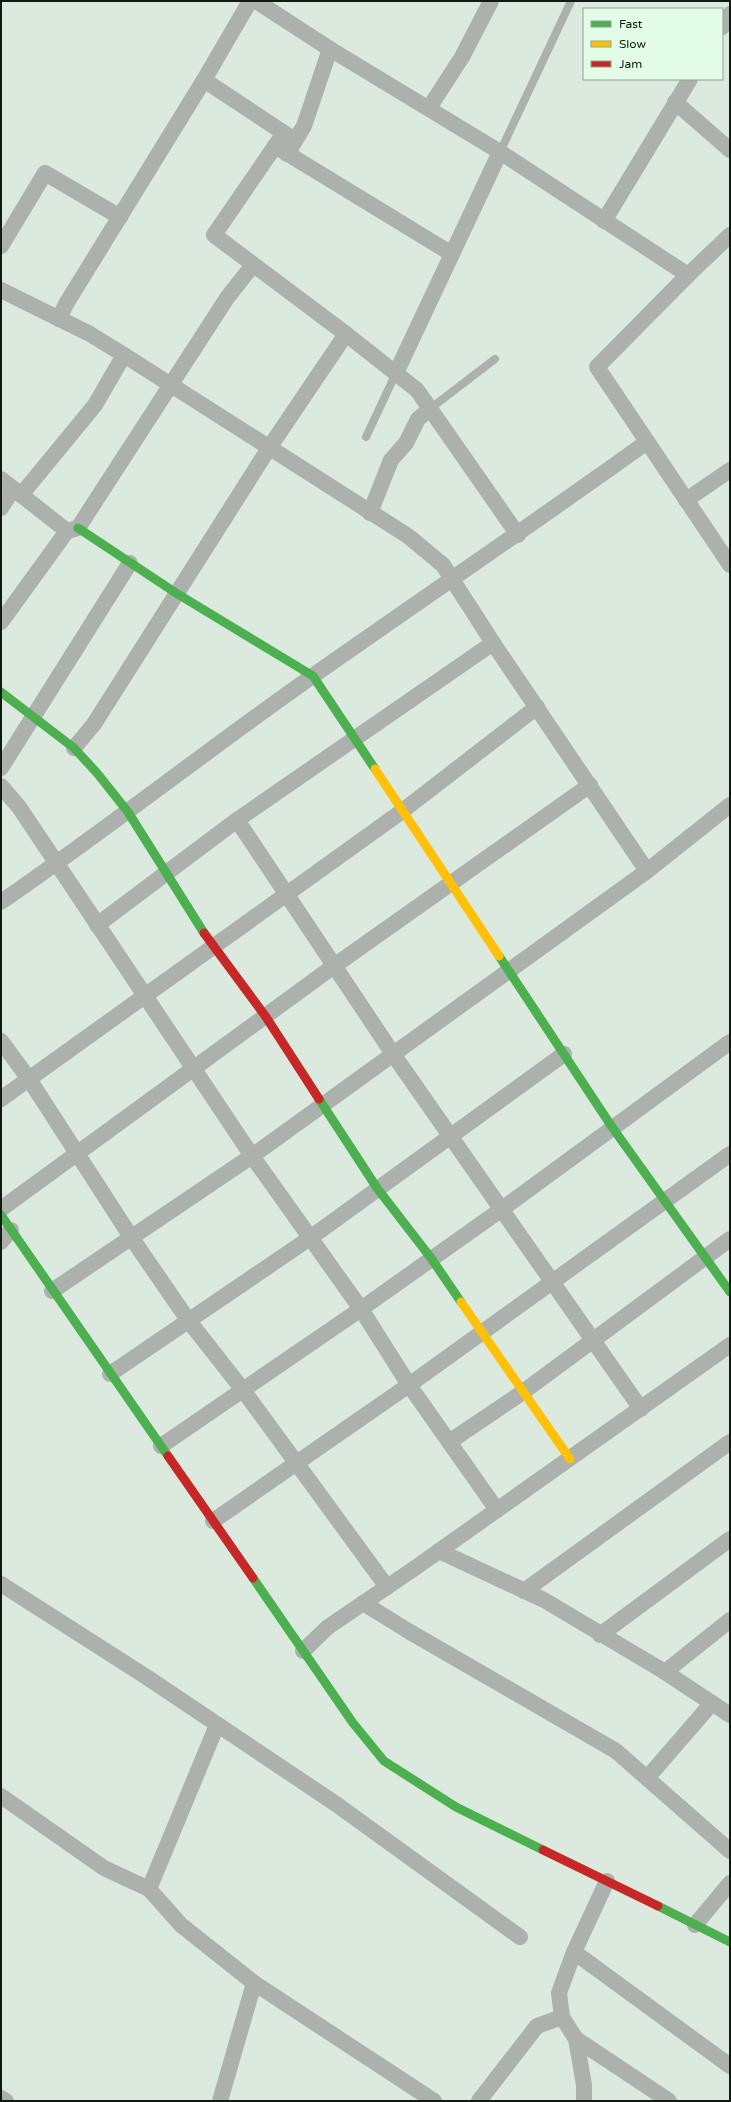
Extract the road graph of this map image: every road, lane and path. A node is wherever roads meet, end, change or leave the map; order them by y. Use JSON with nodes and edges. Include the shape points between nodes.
{"nodes":[{"id":1,"x":250,"y":1,"type":"edge"},
{"id":2,"x":256,"y":1,"type":"edge"},
{"id":3,"x":491,"y":1,"type":"edge"},
{"id":4,"x":571,"y":1,"type":"edge"},
{"id":5,"x":730,"y":14,"type":"edge"},
{"id":6,"x":723,"y":25,"type":"edge"},
{"id":7,"x":330,"y":49,"type":"junction"},
{"id":8,"x":204,"y":80,"type":"junction"},
{"id":9,"x":689,"y":80,"type":"edge"},
{"id":10,"x":675,"y":102,"type":"junction"},
{"id":11,"x":429,"y":108,"type":"junction"},
{"id":12,"x":285,"y":143,"type":"junction"},
{"id":13,"x":730,"y":150,"type":"edge"},
{"id":14,"x":500,"y":152,"type":"junction"},
{"id":15,"x":120,"y":217,"type":"junction"},
{"id":16,"x":604,"y":221,"type":"junction"},
{"id":17,"x":730,"y":235,"type":"edge"},
{"id":18,"x":1,"y":246,"type":"edge"},
{"id":19,"x":452,"y":254,"type":"junction"},
{"id":20,"x":253,"y":264,"type":"junction"},
{"id":21,"x":688,"y":275,"type":"junction"},
{"id":22,"x":1,"y":290,"type":"edge"},
{"id":23,"x":59,"y":319,"type":"junction"},
{"id":24,"x":346,"y":334,"type":"junction"},
{"id":25,"x":124,"y":355,"type":"junction"},
{"id":26,"x":495,"y":358,"type":"dead end"},
{"id":27,"x":396,"y":373,"type":"junction"},
{"id":28,"x":171,"y":385,"type":"junction"},
{"id":29,"x":431,"y":408,"type":"junction"},
{"id":30,"x":366,"y":437,"type":"dead end"},
{"id":31,"x":647,"y":442,"type":"junction"},
{"id":32,"x":269,"y":448,"type":"junction"},
{"id":33,"x":730,"y":470,"type":"edge"},
{"id":34,"x":12,"y":488,"type":"edge"},
{"id":35,"x":686,"y":500,"type":"junction"},
{"id":36,"x":1,"y":508,"type":"edge"},
{"id":37,"x":370,"y":513,"type":"junction"},
{"id":38,"x":73,"y":530,"type":"junction"},
{"id":39,"x":518,"y":535,"type":"junction"},
{"id":40,"x":130,"y":562,"type":"junction"},
{"id":41,"x":730,"y":565,"type":"edge"},
{"id":42,"x":453,"y":580,"type":"junction"},
{"id":43,"x":176,"y":593,"type":"junction"},
{"id":44,"x":1,"y":622,"type":"edge"},
{"id":45,"x":493,"y":643,"type":"junction"},
{"id":46,"x":313,"y":676,"type":"junction"},
{"id":47,"x":1,"y":692,"type":"edge"},
{"id":48,"x":537,"y":707,"type":"junction"},
{"id":49,"x":33,"y":715,"type":"junction"},
{"id":50,"x":353,"y":738,"type":"junction"},
{"id":51,"x":74,"y":748,"type":"junction"},
{"id":52,"x":1,"y":768,"type":"edge"},
{"id":53,"x":590,"y":785,"type":"junction"},
{"id":54,"x":1,"y":786,"type":"edge"},
{"id":55,"x":730,"y":805,"type":"edge"},
{"id":56,"x":128,"y":812,"type":"junction"},
{"id":57,"x":401,"y":812,"type":"junction"},
{"id":58,"x":236,"y":820,"type":"junction"},
{"id":59,"x":57,"y":863,"type":"junction"},
{"id":60,"x":647,"y":871,"type":"junction"},
{"id":61,"x":167,"y":874,"type":"junction"},
{"id":62,"x":450,"y":883,"type":"junction"},
{"id":63,"x":287,"y":894,"type":"junction"},
{"id":64,"x":1,"y":902,"type":"edge"},
{"id":65,"x":97,"y":925,"type":"junction"},
{"id":66,"x":213,"y":947,"type":"junction"},
{"id":67,"x":334,"y":966,"type":"junction"},
{"id":68,"x":509,"y":970,"type":"junction"},
{"id":69,"x":144,"y":996,"type":"junction"},
{"id":70,"x":266,"y":1017,"type":"junction"},
{"id":71,"x":1,"y":1041,"type":"edge"},
{"id":72,"x":730,"y":1042,"type":"edge"},
{"id":73,"x":393,"y":1054,"type":"junction"},
{"id":74,"x":564,"y":1054,"type":"junction"},
{"id":75,"x":194,"y":1070,"type":"junction"},
{"id":76,"x":29,"y":1079,"type":"junction"},
{"id":77,"x":1,"y":1099,"type":"edge"},
{"id":78,"x":322,"y":1105,"type":"junction"},
{"id":79,"x":612,"y":1127,"type":"junction"},
{"id":80,"x":450,"y":1135,"type":"junction"},
{"id":81,"x":730,"y":1154,"type":"edge"},
{"id":82,"x":78,"y":1155,"type":"junction"},
{"id":83,"x":252,"y":1156,"type":"junction"},
{"id":84,"x":377,"y":1188,"type":"junction"},
{"id":85,"x":664,"y":1201,"type":"junction"},
{"id":86,"x":1,"y":1209,"type":"edge"},
{"id":87,"x":502,"y":1209,"type":"junction"},
{"id":88,"x":1,"y":1215,"type":"edge"},
{"id":89,"x":6,"y":1236,"type":"edge"},
{"id":90,"x":131,"y":1237,"type":"junction"},
{"id":91,"x":310,"y":1238,"type":"junction"},
{"id":92,"x":730,"y":1240,"type":"edge"},
{"id":93,"x":705,"y":1257,"type":"junction"},
{"id":94,"x":431,"y":1258,"type":"junction"},
{"id":95,"x":551,"y":1282,"type":"junction"},
{"id":96,"x":52,"y":1290,"type":"junction"},
{"id":97,"x":730,"y":1292,"type":"edge"},
{"id":98,"x":361,"y":1309,"type":"junction"},
{"id":99,"x":188,"y":1320,"type":"junction"},
{"id":100,"x":481,"y":1332,"type":"junction"},
{"id":101,"x":593,"y":1341,"type":"junction"},
{"id":102,"x":730,"y":1345,"type":"edge"},
{"id":103,"x":110,"y":1374,"type":"junction"},
{"id":104,"x":409,"y":1385,"type":"junction"},
{"id":105,"x":243,"y":1390,"type":"junction"},
{"id":106,"x":523,"y":1392,"type":"junction"},
{"id":107,"x":641,"y":1409,"type":"junction"},
{"id":108,"x":449,"y":1442,"type":"junction"},
{"id":109,"x":730,"y":1442,"type":"edge"},
{"id":110,"x":161,"y":1446,"type":"junction"},
{"id":111,"x":570,"y":1459,"type":"junction"},
{"id":112,"x":295,"y":1464,"type":"junction"},
{"id":113,"x":497,"y":1510,"type":"junction"},
{"id":114,"x":213,"y":1521,"type":"junction"},
{"id":115,"x":730,"y":1540,"type":"edge"},
{"id":116,"x":439,"y":1551,"type":"junction"},
{"id":117,"x":1,"y":1584,"type":"edge"},
{"id":118,"x":387,"y":1587,"type":"junction"},
{"id":119,"x":524,"y":1591,"type":"junction"},
{"id":120,"x":363,"y":1603,"type":"junction"},
{"id":121,"x":730,"y":1620,"type":"edge"},
{"id":122,"x":600,"y":1635,"type":"junction"},
{"id":123,"x":302,"y":1651,"type":"junction"},
{"id":124,"x":665,"y":1672,"type":"junction"},
{"id":125,"x":712,"y":1703,"type":"junction"},
{"id":126,"x":730,"y":1715,"type":"edge"},
{"id":127,"x":217,"y":1725,"type":"junction"},
{"id":128,"x":648,"y":1777,"type":"junction"},
{"id":129,"x":1,"y":1796,"type":"edge"},
{"id":130,"x":730,"y":1851,"type":"edge"},
{"id":131,"x":606,"y":1881,"type":"junction"},
{"id":132,"x":730,"y":1883,"type":"edge"},
{"id":133,"x":149,"y":1889,"type":"junction"},
{"id":134,"x":696,"y":1925,"type":"junction"},
{"id":135,"x":520,"y":1937,"type":"dead end"},
{"id":136,"x":730,"y":1942,"type":"edge"},
{"id":137,"x":574,"y":1952,"type":"junction"},
{"id":138,"x":254,"y":1983,"type":"junction"},
{"id":139,"x":562,"y":2017,"type":"junction"},
{"id":140,"x":576,"y":2039,"type":"junction"},
{"id":141,"x":730,"y":2066,"type":"edge"},
{"id":142,"x":1,"y":2098,"type":"edge"},
{"id":143,"x":6,"y":2101,"type":"edge"},
{"id":144,"x":220,"y":2101,"type":"edge"},
{"id":145,"x":434,"y":2101,"type":"edge"},
{"id":146,"x":479,"y":2101,"type":"edge"},
{"id":147,"x":584,"y":2101,"type":"edge"},
{"id":148,"x":669,"y":2101,"type":"edge"}],
"edges":[{"from":1,"to":8,"type":"street"},
{"from":2,"to":7,"type":"street"},
{"from":3,"to":11,"type":"street","via":[[462,57]]},
{"from":4,"to":14,"type":"lane"},
{"from":5,"to":6,"type":"street"},
{"from":7,"to":11,"type":"street"},
{"from":7,"to":12,"type":"street","via":[[304,126]]},
{"from":8,"to":12,"type":"street"},
{"from":8,"to":15,"type":"street"},
{"from":9,"to":10,"type":"street"},
{"from":10,"to":13,"type":"street"},
{"from":10,"to":16,"type":"street"},
{"from":11,"to":14,"type":"street"},
{"from":12,"to":19,"type":"street"},
{"from":12,"to":20,"type":"street","via":[[214,234]]},
{"from":14,"to":16,"type":"street"},
{"from":14,"to":19,"type":"street"},
{"from":15,"to":18,"type":"street","via":[[44,173]]},
{"from":15,"to":23,"type":"street"},
{"from":16,"to":21,"type":"street"},
{"from":17,"to":21,"type":"street"},
{"from":19,"to":27,"type":"street"},
{"from":20,"to":24,"type":"street"},
{"from":20,"to":28,"type":"street","via":[[227,298]]},
{"from":21,"to":31,"type":"street","via":[[597,367]]},
{"from":22,"to":23,"type":"street"},
{"from":23,"to":25,"type":"street"},
{"from":24,"to":27,"type":"street"},
{"from":24,"to":32,"type":"street"},
{"from":25,"to":28,"type":"street"},
{"from":25,"to":34,"type":"street","via":[[95,405]]},
{"from":26,"to":29,"type":"lane"},
{"from":27,"to":29,"type":"street","via":[[417,390]]},
{"from":27,"to":30,"type":"lane"},
{"from":28,"to":32,"type":"street"},
{"from":28,"to":38,"type":"street"},
{"from":29,"to":37,"type":"street","via":[[418,419],[406,443],[391,460]]},
{"from":29,"to":39,"type":"street"},
{"from":31,"to":35,"type":"street"},
{"from":31,"to":39,"type":"street"},
{"from":32,"to":37,"type":"street"},
{"from":32,"to":43,"type":"street"},
{"from":33,"to":35,"type":"street"},
{"from":34,"to":36,"type":"street"},
{"from":34,"to":38,"type":"street"},
{"from":35,"to":41,"type":"street"},
{"from":37,"to":42,"type":"street","via":[[414,540],[444,565]]},
{"from":38,"to":40,"type":"street"},
{"from":38,"to":44,"type":"street"},
{"from":39,"to":42,"type":"street"},
{"from":40,"to":43,"type":"street"},
{"from":40,"to":49,"type":"street"},
{"from":42,"to":45,"type":"street"},
{"from":42,"to":46,"type":"street"},
{"from":43,"to":46,"type":"street"},
{"from":43,"to":51,"type":"street","via":[[94,724]]},
{"from":45,"to":48,"type":"street"},
{"from":45,"to":50,"type":"street"},
{"from":46,"to":50,"type":"street"},
{"from":46,"to":56,"type":"street"},
{"from":47,"to":49,"type":"street"},
{"from":48,"to":53,"type":"street"},
{"from":48,"to":57,"type":"street"},
{"from":49,"to":51,"type":"street"},
{"from":49,"to":52,"type":"street"},
{"from":50,"to":57,"type":"street"},
{"from":50,"to":58,"type":"street"},
{"from":51,"to":56,"type":"street"},
{"from":53,"to":60,"type":"street"},
{"from":53,"to":62,"type":"street"},
{"from":54,"to":59,"type":"street","via":[[19,807]]},
{"from":55,"to":60,"type":"street"},
{"from":56,"to":59,"type":"street"},
{"from":56,"to":61,"type":"street"},
{"from":57,"to":62,"type":"street"},
{"from":57,"to":63,"type":"street"},
{"from":58,"to":61,"type":"street"},
{"from":58,"to":63,"type":"street"},
{"from":59,"to":64,"type":"street"},
{"from":59,"to":65,"type":"street"},
{"from":60,"to":68,"type":"street"},
{"from":61,"to":65,"type":"street"},
{"from":61,"to":66,"type":"street"},
{"from":62,"to":67,"type":"street"},
{"from":62,"to":68,"type":"street"},
{"from":63,"to":66,"type":"street"},
{"from":63,"to":67,"type":"street"},
{"from":65,"to":69,"type":"street"},
{"from":66,"to":69,"type":"street"},
{"from":66,"to":70,"type":"street"},
{"from":67,"to":70,"type":"street"},
{"from":67,"to":73,"type":"street"},
{"from":68,"to":73,"type":"street"},
{"from":68,"to":74,"type":"street"},
{"from":69,"to":75,"type":"street"},
{"from":69,"to":76,"type":"street"},
{"from":70,"to":75,"type":"street"},
{"from":70,"to":78,"type":"street"},
{"from":71,"to":76,"type":"street"},
{"from":72,"to":79,"type":"street"},
{"from":73,"to":78,"type":"street"},
{"from":73,"to":80,"type":"street"},
{"from":74,"to":79,"type":"street"},
{"from":74,"to":80,"type":"street"},
{"from":75,"to":82,"type":"street"},
{"from":75,"to":83,"type":"street"},
{"from":76,"to":77,"type":"street"},
{"from":76,"to":82,"type":"street"},
{"from":78,"to":83,"type":"street"},
{"from":78,"to":84,"type":"street"},
{"from":79,"to":85,"type":"street"},
{"from":79,"to":87,"type":"street"},
{"from":80,"to":84,"type":"street"},
{"from":80,"to":87,"type":"street"},
{"from":81,"to":85,"type":"street"},
{"from":82,"to":86,"type":"street"},
{"from":82,"to":90,"type":"street"},
{"from":83,"to":90,"type":"street"},
{"from":83,"to":91,"type":"street"},
{"from":84,"to":91,"type":"street"},
{"from":84,"to":94,"type":"street"},
{"from":85,"to":93,"type":"street"},
{"from":85,"to":95,"type":"street"},
{"from":87,"to":94,"type":"street"},
{"from":87,"to":95,"type":"street"},
{"from":88,"to":89,"type":"street"},
{"from":89,"to":96,"type":"street"},
{"from":90,"to":96,"type":"street"},
{"from":90,"to":99,"type":"street"},
{"from":91,"to":98,"type":"street"},
{"from":91,"to":99,"type":"street"},
{"from":92,"to":93,"type":"street"},
{"from":93,"to":97,"type":"street"},
{"from":93,"to":101,"type":"street"},
{"from":94,"to":98,"type":"street"},
{"from":94,"to":100,"type":"street"},
{"from":95,"to":100,"type":"street"},
{"from":95,"to":101,"type":"street"},
{"from":96,"to":103,"type":"street"},
{"from":98,"to":104,"type":"street"},
{"from":98,"to":105,"type":"street"},
{"from":99,"to":103,"type":"street"},
{"from":99,"to":105,"type":"street"},
{"from":100,"to":104,"type":"street"},
{"from":100,"to":106,"type":"street"},
{"from":101,"to":106,"type":"street"},
{"from":101,"to":107,"type":"street"},
{"from":102,"to":107,"type":"street"},
{"from":103,"to":110,"type":"street"},
{"from":104,"to":108,"type":"street"},
{"from":104,"to":112,"type":"street"},
{"from":105,"to":110,"type":"street"},
{"from":105,"to":112,"type":"street"},
{"from":106,"to":108,"type":"street"},
{"from":106,"to":111,"type":"street"},
{"from":107,"to":111,"type":"street"},
{"from":108,"to":113,"type":"street"},
{"from":109,"to":119,"type":"street"},
{"from":110,"to":114,"type":"street"},
{"from":111,"to":113,"type":"street"},
{"from":112,"to":114,"type":"street"},
{"from":112,"to":118,"type":"street"},
{"from":113,"to":116,"type":"street"},
{"from":114,"to":123,"type":"street"},
{"from":115,"to":122,"type":"street"},
{"from":116,"to":118,"type":"street"},
{"from":116,"to":119,"type":"street"},
{"from":117,"to":127,"type":"street"},
{"from":118,"to":120,"type":"street"},
{"from":119,"to":122,"type":"street","via":[[544,1600]]},
{"from":120,"to":123,"type":"street","via":[[328,1627]]},
{"from":120,"to":128,"type":"street","via":[[616,1750]]},
{"from":121,"to":124,"type":"street"},
{"from":122,"to":124,"type":"street"},
{"from":123,"to":131,"type":"street","via":[[353,1723],[384,1761],[456,1807]]},
{"from":124,"to":125,"type":"street"},
{"from":125,"to":126,"type":"street"},
{"from":125,"to":128,"type":"street"},
{"from":127,"to":133,"type":"street"},
{"from":127,"to":135,"type":"street","via":[[336,1804]]},
{"from":128,"to":130,"type":"street"},
{"from":129,"to":133,"type":"street","via":[[104,1868]]},
{"from":131,"to":134,"type":"street"},
{"from":131,"to":137,"type":"street"},
{"from":132,"to":134,"type":"street"},
{"from":133,"to":138,"type":"street","via":[[181,1925]]},
{"from":134,"to":136,"type":"street"},
{"from":137,"to":139,"type":"street","via":[[559,1993]]},
{"from":137,"to":141,"type":"street"},
{"from":138,"to":144,"type":"street"},
{"from":138,"to":145,"type":"street"},
{"from":139,"to":140,"type":"street"},
{"from":139,"to":146,"type":"street","via":[[537,2026]]},
{"from":140,"to":147,"type":"street","via":[[584,2085]]},
{"from":140,"to":148,"type":"street"},
{"from":142,"to":143,"type":"street"}]}
